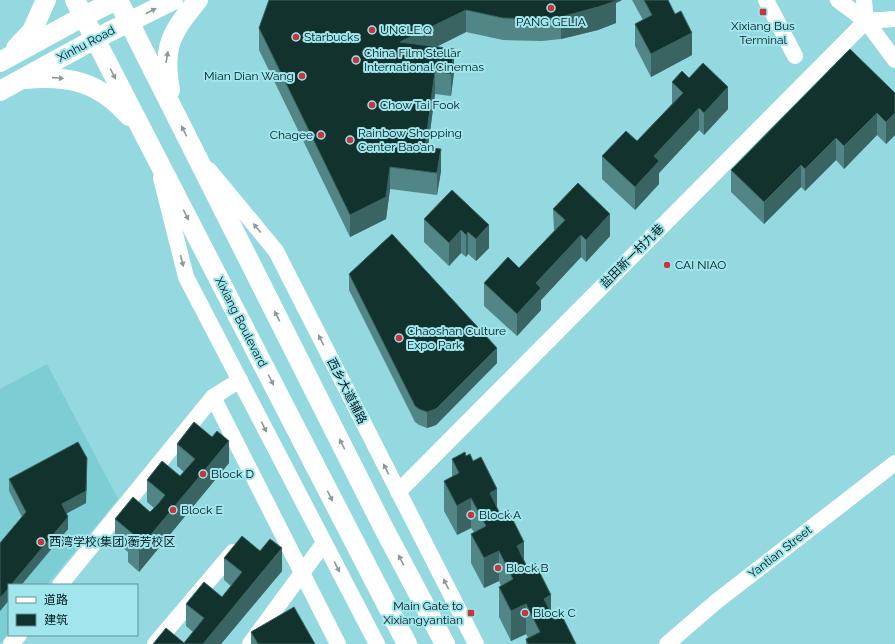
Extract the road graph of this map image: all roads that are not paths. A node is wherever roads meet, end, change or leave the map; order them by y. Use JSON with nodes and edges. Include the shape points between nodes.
{"nodes":[{"id":1,"x":46,"y":0,"type":"edge"},
{"id":2,"x":117,"y":0,"type":"edge"},
{"id":3,"x":173,"y":0,"type":"edge"},
{"id":4,"x":198,"y":0,"type":"edge"},
{"id":5,"x":766,"y":0,"type":"edge"},
{"id":6,"x":838,"y":0,"type":"edge"},
{"id":7,"x":864,"y":0,"type":"edge"},
{"id":8,"x":79,"y":8,"type":"edge"},
{"id":9,"x":895,"y":19,"type":"edge"},
{"id":10,"x":866,"y":20,"type":"junction"},
{"id":11,"x":129,"y":22,"type":"junction"},
{"id":12,"x":96,"y":39,"type":"junction"},
{"id":13,"x":794,"y":56,"type":"dead end"},
{"id":14,"x":895,"y":60,"type":"edge"},
{"id":15,"x":2,"y":62,"type":"edge"},
{"id":16,"x":19,"y":80,"type":"junction"},
{"id":17,"x":0,"y":90,"type":"edge"},
{"id":18,"x":173,"y":110,"type":"junction"},
{"id":19,"x":144,"y":133,"type":"junction"},
{"id":20,"x":195,"y":152,"type":"junction"},
{"id":21,"x":155,"y":155,"type":"junction"},
{"id":22,"x":240,"y":380,"type":"junction"},
{"id":23,"x":214,"y":397,"type":"junction"},
{"id":24,"x":895,"y":463,"type":"edge"},
{"id":25,"x":398,"y":492,"type":"junction"},
{"id":26,"x":324,"y":543,"type":"junction"},
{"id":27,"x":233,"y":552,"type":"edge"},
{"id":28,"x":302,"y":572,"type":"junction"},
{"id":29,"x":61,"y":584,"type":"edge"},
{"id":30,"x":155,"y":644,"type":"edge"},
{"id":31,"x":250,"y":644,"type":"edge"},
{"id":32,"x":338,"y":644,"type":"edge"},
{"id":33,"x":377,"y":644,"type":"edge"},
{"id":34,"x":407,"y":644,"type":"edge"},
{"id":35,"x":445,"y":644,"type":"edge"},
{"id":36,"x":476,"y":644,"type":"edge"},
{"id":37,"x":667,"y":644,"type":"edge"}],
"edges":[{"from":1,"to":15,"type":"main road","via":[[32,31]]},
{"from":2,"to":8,"type":"main road","name":"Xinhu Road"},
{"from":2,"to":11,"type":"main road"},
{"from":11,"to":3,"type":"main road","name":"Xinhu Road","one_way":true},
{"from":18,"to":4,"type":"main road","one_way":true,"via":[[166,66],[170,41],[181,20]]},
{"from":5,"to":13,"type":"street"},
{"from":6,"to":10,"type":"street"},
{"from":7,"to":10,"type":"street"},
{"from":8,"to":12,"type":"main road","name":"Xixiang Boulevard"},
{"from":8,"to":15,"type":"main road","name":"Xinhu Road"},
{"from":9,"to":10,"type":"street"},
{"from":10,"to":14,"type":"street"},
{"from":10,"to":25,"type":"street","name":"盐田新一村九巷"},
{"from":11,"to":12,"type":"main road","name":"Xinhu Road"},
{"from":11,"to":18,"type":"main road"},
{"from":12,"to":16,"type":"main road","name":"Xinhu Road"},
{"from":12,"to":19,"type":"main road","name":"Xixiang Boulevard","one_way":true},
{"from":16,"to":17,"type":"main road","name":"Xinhu Road"},
{"from":16,"to":19,"type":"main road","one_way":true,"via":[[59,78],[90,86],[116,102]]},
{"from":20,"to":18,"type":"main road","one_way":true},
{"from":19,"to":21,"type":"main road","name":"Xixiang Boulevard"},
{"from":25,"to":20,"type":"street","name":"西乡大道辅路","one_way":true,"via":[[276,251]]},
{"from":35,"to":20,"type":"main road","one_way":true,"via":[[381,523]]},
{"from":21,"to":22,"type":"street","one_way":true,"via":[[186,277]]},
{"from":21,"to":34,"type":"main road","name":"Xixiang Boulevard","one_way":true},
{"from":22,"to":23,"type":"street"},
{"from":22,"to":26,"type":"street","one_way":true},
{"from":23,"to":28,"type":"street"},
{"from":23,"to":29,"type":"street"},
{"from":24,"to":37,"type":"street","name":"Yantian Street","via":[[717,601]]},
{"from":36,"to":25,"type":"street","name":"西乡大道辅路","one_way":true},
{"from":26,"to":28,"type":"street"},
{"from":26,"to":33,"type":"street","one_way":true},
{"from":27,"to":30,"type":"street"},
{"from":28,"to":31,"type":"street"},
{"from":28,"to":32,"type":"street"}]}
